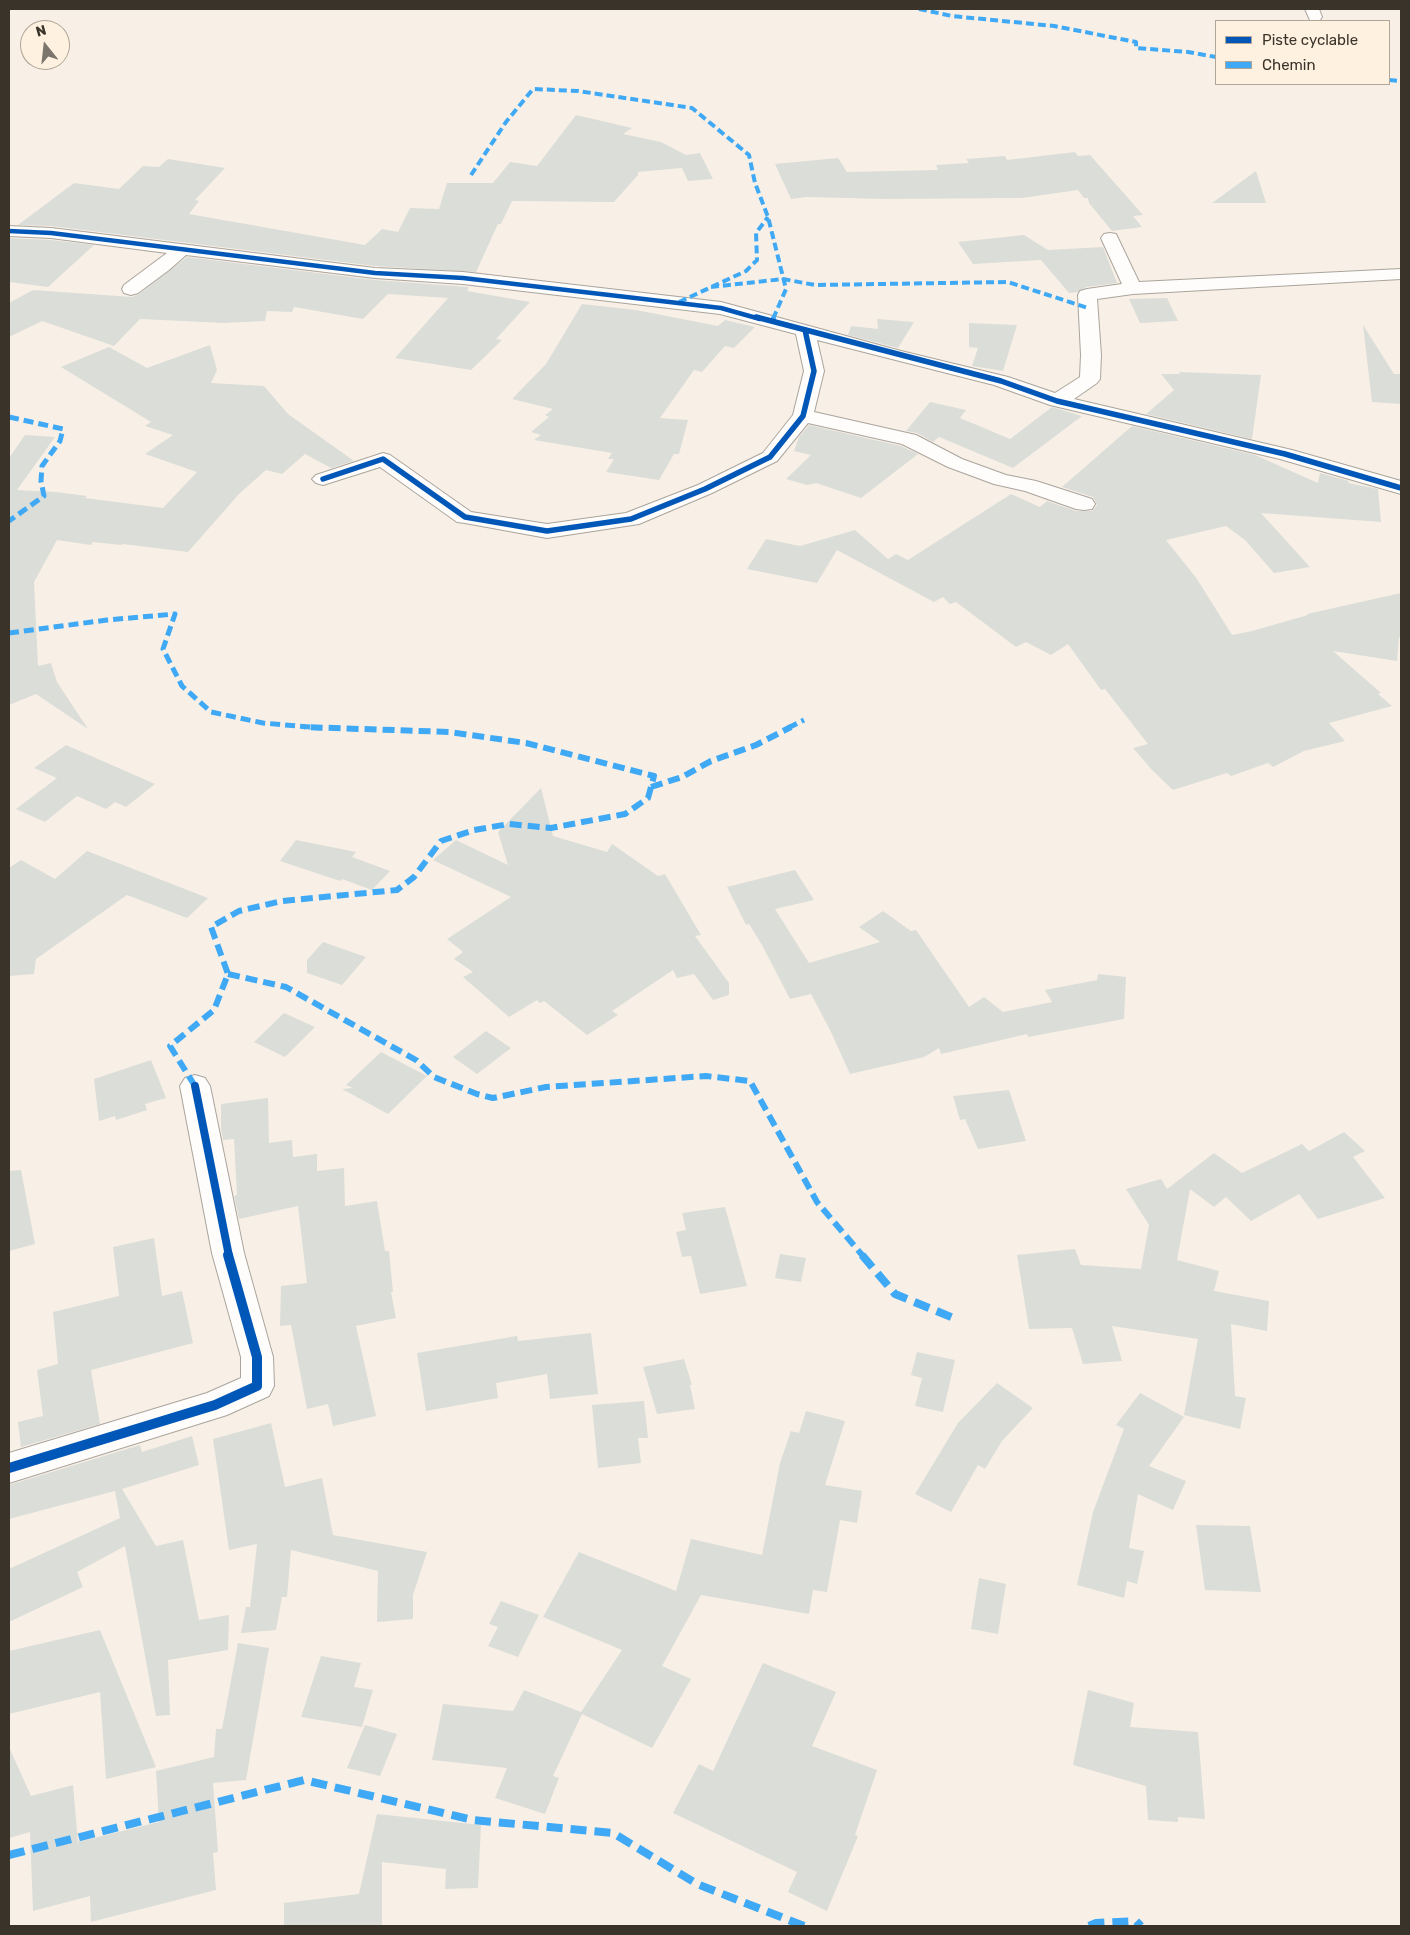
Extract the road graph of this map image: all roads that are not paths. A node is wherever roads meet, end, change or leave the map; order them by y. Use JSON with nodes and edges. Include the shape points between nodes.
{"nodes":[{"id":1,"x":9,"y":230,"type":"edge"},
{"id":2,"x":1110,"y":238,"type":"dead end"},
{"id":3,"x":182,"y":249,"type":"junction"},
{"id":4,"x":1401,"y":274,"type":"edge"},
{"id":5,"x":131,"y":288,"type":"dead end"},
{"id":6,"x":1134,"y":288,"type":"junction"},
{"id":7,"x":805,"y":330,"type":"junction"},
{"id":8,"x":1057,"y":401,"type":"junction"},
{"id":9,"x":803,"y":416,"type":"junction"},
{"id":10,"x":323,"y":479,"type":"dead end"},
{"id":11,"x":1401,"y":488,"type":"edge"},
{"id":12,"x":1084,"y":504,"type":"dead end"},
{"id":13,"x":195,"y":1086,"type":"dead end"},
{"id":14,"x":9,"y":1468,"type":"edge"}],
"edges":[{"from":1,"to":3,"type":"street"},
{"from":2,"to":6,"type":"street"},
{"from":3,"to":5,"type":"street"},
{"from":3,"to":7,"type":"street","via":[[375,273],[463,278],[721,308]]},
{"from":4,"to":6,"type":"street"},
{"from":6,"to":8,"type":"street","via":[[1087,294],[1090,379]]},
{"from":7,"to":8,"type":"street","via":[[1001,380]]},
{"from":7,"to":9,"type":"street","via":[[814,371]]},
{"from":8,"to":11,"type":"street","via":[[1285,454]]},
{"from":9,"to":10,"type":"street","via":[[770,457],[705,489],[631,519],[547,531],[465,517],[383,459]]},
{"from":9,"to":12,"type":"street","via":[[909,439],[1001,480]]},
{"from":13,"to":14,"type":"street","via":[[228,1253],[257,1357],[257,1386],[215,1405]]}]}
